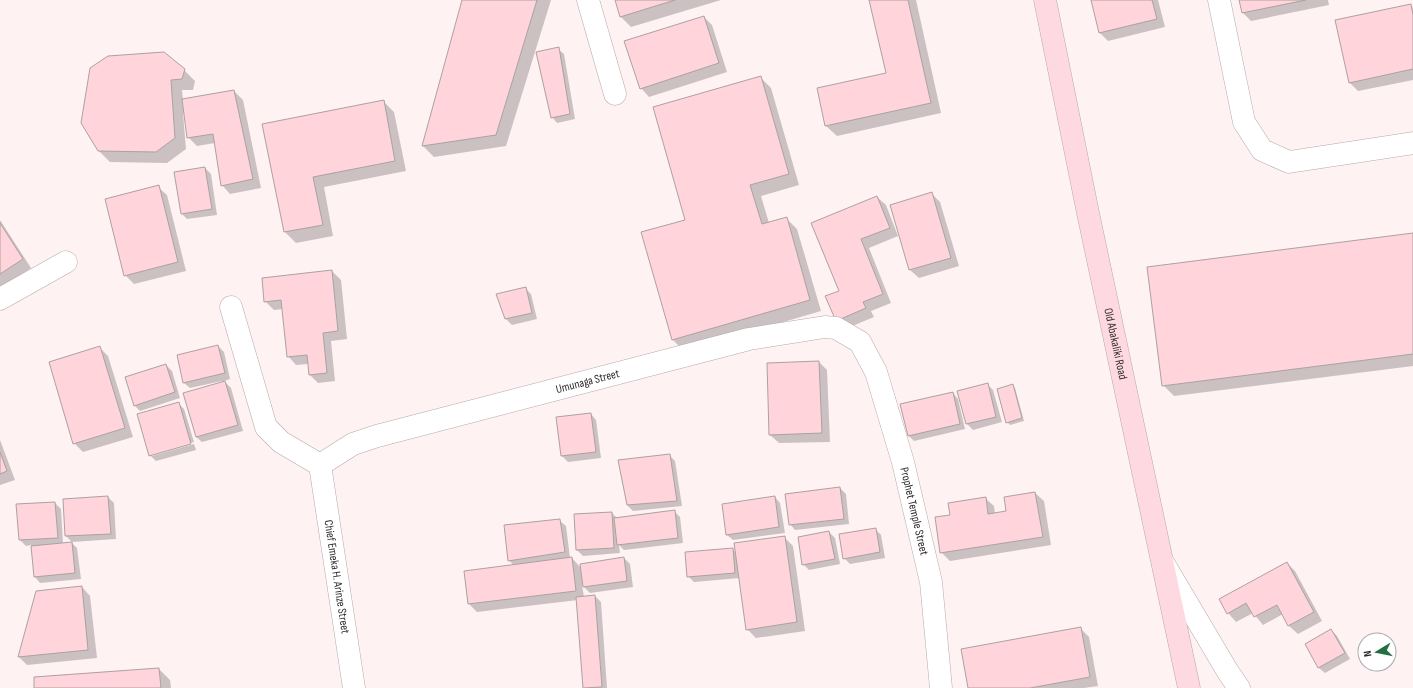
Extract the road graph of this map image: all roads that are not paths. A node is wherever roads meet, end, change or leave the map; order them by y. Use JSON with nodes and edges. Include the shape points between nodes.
{"nodes":[{"id":1,"x":588,"y":0,"type":"edge"},
{"id":2,"x":1045,"y":0,"type":"edge"},
{"id":3,"x":1219,"y":0,"type":"edge"},
{"id":4,"x":615,"y":94,"type":"dead end"},
{"id":5,"x":1413,"y":143,"type":"edge"},
{"id":6,"x":66,"y":262,"type":"dead end"},
{"id":7,"x":0,"y":299,"type":"edge"},
{"id":8,"x":231,"y":307,"type":"dead end"},
{"id":9,"x":860,"y":342,"type":"joint"},
{"id":10,"x":320,"y":465,"type":"junction"},
{"id":11,"x":1163,"y":563,"type":"junction"},
{"id":12,"x":354,"y":688,"type":"edge"},
{"id":13,"x":942,"y":688,"type":"edge"},
{"id":14,"x":1189,"y":688,"type":"edge"},
{"id":15,"x":1239,"y":688,"type":"edge"}],
"edges":[{"from":1,"to":4,"type":"street"},
{"from":2,"to":11,"type":"main road","name":"Old Abakaliki Road"},
{"from":3,"to":5,"type":"street","via":[[1244,122],[1262,150],[1290,162]]},
{"from":6,"to":7,"type":"street"},
{"from":8,"to":10,"type":"street","via":[[266,427],[281,442]]},
{"from":9,"to":10,"type":"street","name":"Umunaga Street","via":[[836,328],[825,327],[749,339],[378,436],[353,444]]},
{"from":9,"to":13,"type":"street","name":"Prophet Temple Street","via":[[876,372],[903,462],[931,582]]},
{"from":10,"to":12,"type":"street","name":"Chief Emeka H. Arinze Street"},
{"from":11,"to":14,"type":"main road","name":"Old Abakaliki Road"},
{"from":11,"to":15,"type":"street"}]}
